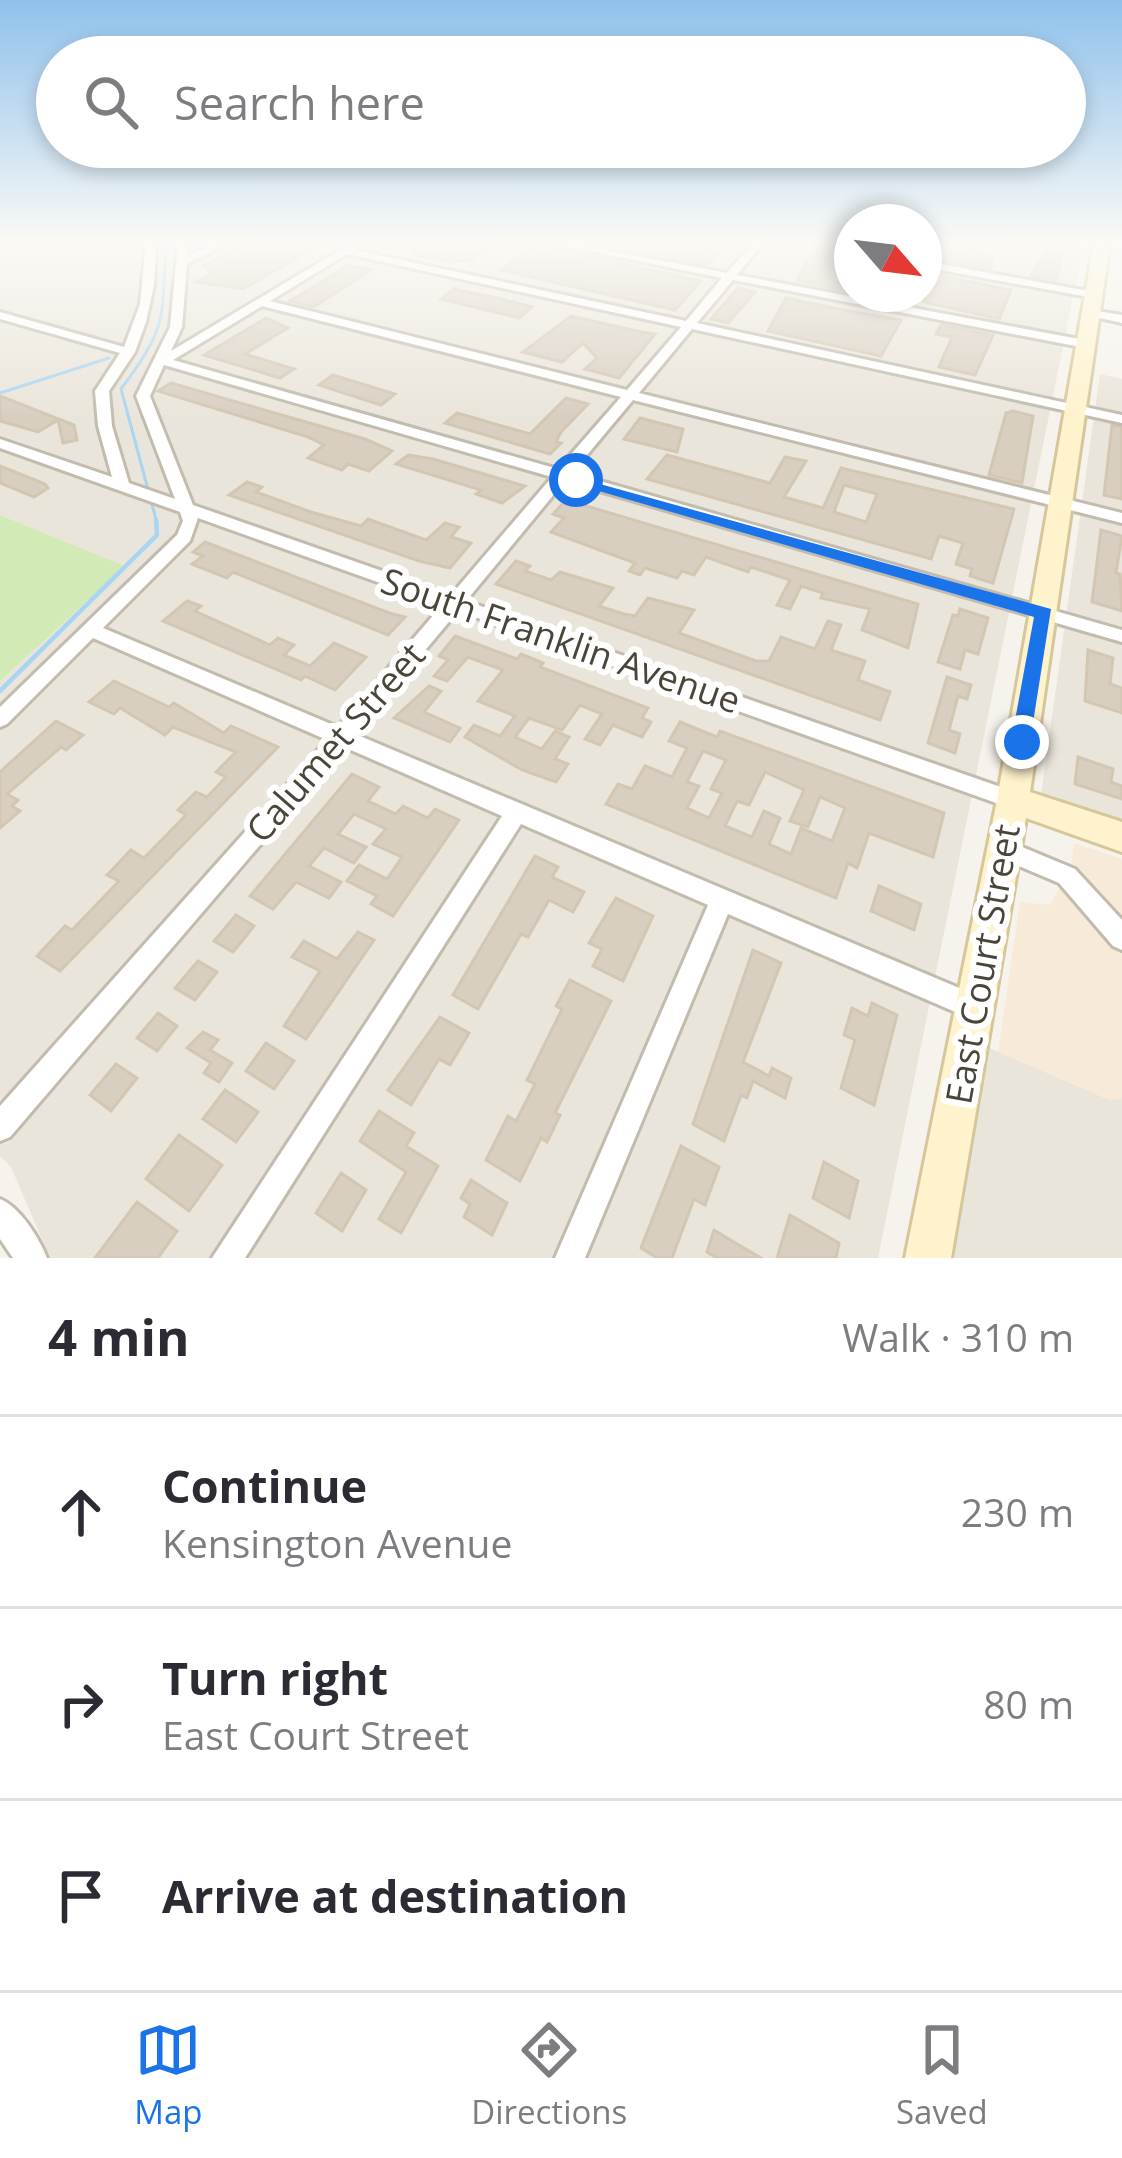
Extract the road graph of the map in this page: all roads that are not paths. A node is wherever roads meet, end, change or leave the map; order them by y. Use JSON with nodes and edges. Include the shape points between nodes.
{"nodes":[{"id":1,"x":148,"y":302,"type":"edge"},
{"id":2,"x":178,"y":302,"type":"edge"},
{"id":3,"x":259,"y":302,"type":"joint"},
{"id":4,"x":588,"y":302,"type":"edge"},
{"id":5,"x":708,"y":302,"type":"edge"},
{"id":6,"x":869,"y":302,"type":"edge"},
{"id":7,"x":1083,"y":302,"type":"edge"},
{"id":8,"x":1093,"y":304,"type":"junction"},
{"id":9,"x":0,"y":315,"type":"edge"},
{"id":10,"x":1122,"y":319,"type":"edge"},
{"id":11,"x":689,"y":325,"type":"junction"},
{"id":12,"x":1086,"y":344,"type":"junction"},
{"id":13,"x":129,"y":352,"type":"junction"},
{"id":14,"x":164,"y":362,"type":"junction"},
{"id":15,"x":630,"y":395,"type":"junction"},
{"id":16,"x":1076,"y":409,"type":"junction"},
{"id":17,"x":1122,"y":419,"type":"edge"},
{"id":18,"x":0,"y":443,"type":"edge"},
{"id":19,"x":563,"y":476,"type":"junction"},
{"id":20,"x":122,"y":486,"type":"junction"},
{"id":21,"x":163,"y":500,"type":"junction"},
{"id":22,"x":1061,"y":502,"type":"junction"},
{"id":23,"x":1122,"y":518,"type":"edge"},
{"id":24,"x":454,"y":602,"type":"junction"},
{"id":25,"x":1044,"y":614,"type":"junction"},
{"id":26,"x":90,"y":630,"type":"junction"},
{"id":27,"x":1122,"y":636,"type":"edge"},
{"id":28,"x":0,"y":719,"type":"edge"},
{"id":29,"x":342,"y":736,"type":"junction"},
{"id":30,"x":1012,"y":800,"type":"junction"},
{"id":31,"x":518,"y":810,"type":"junction"},
{"id":32,"x":1122,"y":837,"type":"edge"},
{"id":33,"x":1003,"y":849,"type":"junction"},
{"id":34,"x":723,"y":898,"type":"junction"},
{"id":35,"x":1122,"y":938,"type":"edge"},
{"id":36,"x":974,"y":1007,"type":"junction"},
{"id":37,"x":0,"y":1126,"type":"edge"},
{"id":38,"x":0,"y":1214,"type":"edge"},
{"id":39,"x":32,"y":1258,"type":"edge"},
{"id":40,"x":227,"y":1258,"type":"edge"},
{"id":41,"x":570,"y":1258,"type":"edge"},
{"id":42,"x":928,"y":1258,"type":"edge"}],
"edges":[{"from":1,"to":13,"type":"street"},
{"from":2,"to":14,"type":"street"},
{"from":3,"to":14,"type":"street"},
{"from":3,"to":15,"type":"street"},
{"from":4,"to":11,"type":"street"},
{"from":5,"to":11,"type":"street","name":"Calumet Street"},
{"from":6,"to":12,"type":"street"},
{"from":7,"to":8,"type":"street"},
{"from":8,"to":10,"type":"street"},
{"from":8,"to":12,"type":"main road","name":"East Court Street"},
{"from":9,"to":13,"type":"street"},
{"from":11,"to":15,"type":"street","name":"Calumet Street"},
{"from":11,"to":16,"type":"street"},
{"from":12,"to":16,"type":"main road","name":"East Court Street"},
{"from":13,"to":20,"type":"street","via":[[102,391],[101,409]]},
{"from":14,"to":19,"type":"street"},
{"from":14,"to":21,"type":"street","via":[[142,395]]},
{"from":15,"to":19,"type":"street","name":"Calumet Street"},
{"from":15,"to":22,"type":"street"},
{"from":16,"to":17,"type":"street"},
{"from":16,"to":22,"type":"main road","name":"East Court Street"},
{"from":18,"to":20,"type":"street","name":"South Franklin Avenue"},
{"from":19,"to":24,"type":"street","name":"Calumet Street"},
{"from":19,"to":25,"type":"street"},
{"from":20,"to":21,"type":"street","name":"South Franklin Avenue"},
{"from":21,"to":24,"type":"street","name":"South Franklin Avenue"},
{"from":21,"to":26,"type":"street","via":[[190,521],[184,537]]},
{"from":22,"to":23,"type":"street"},
{"from":22,"to":25,"type":"main road","name":"East Court Street"},
{"from":24,"to":29,"type":"street","name":"Calumet Street"},
{"from":24,"to":30,"type":"street","name":"South Franklin Avenue"},
{"from":25,"to":27,"type":"street"},
{"from":25,"to":30,"type":"main road","name":"East Court Street"},
{"from":26,"to":28,"type":"street"},
{"from":26,"to":29,"type":"street"},
{"from":29,"to":31,"type":"street"},
{"from":29,"to":37,"type":"street","name":"Calumet Street"},
{"from":30,"to":32,"type":"main road","name":"South Franklin Avenue"},
{"from":30,"to":33,"type":"main road","name":"East Court Street"},
{"from":31,"to":34,"type":"street"},
{"from":31,"to":40,"type":"street"},
{"from":33,"to":35,"type":"street","via":[[1067,876]]},
{"from":33,"to":36,"type":"main road","name":"East Court Street"},
{"from":34,"to":36,"type":"street"},
{"from":34,"to":41,"type":"street"},
{"from":36,"to":42,"type":"main road","name":"East Court Street"},
{"from":38,"to":39,"type":"street"}]}
